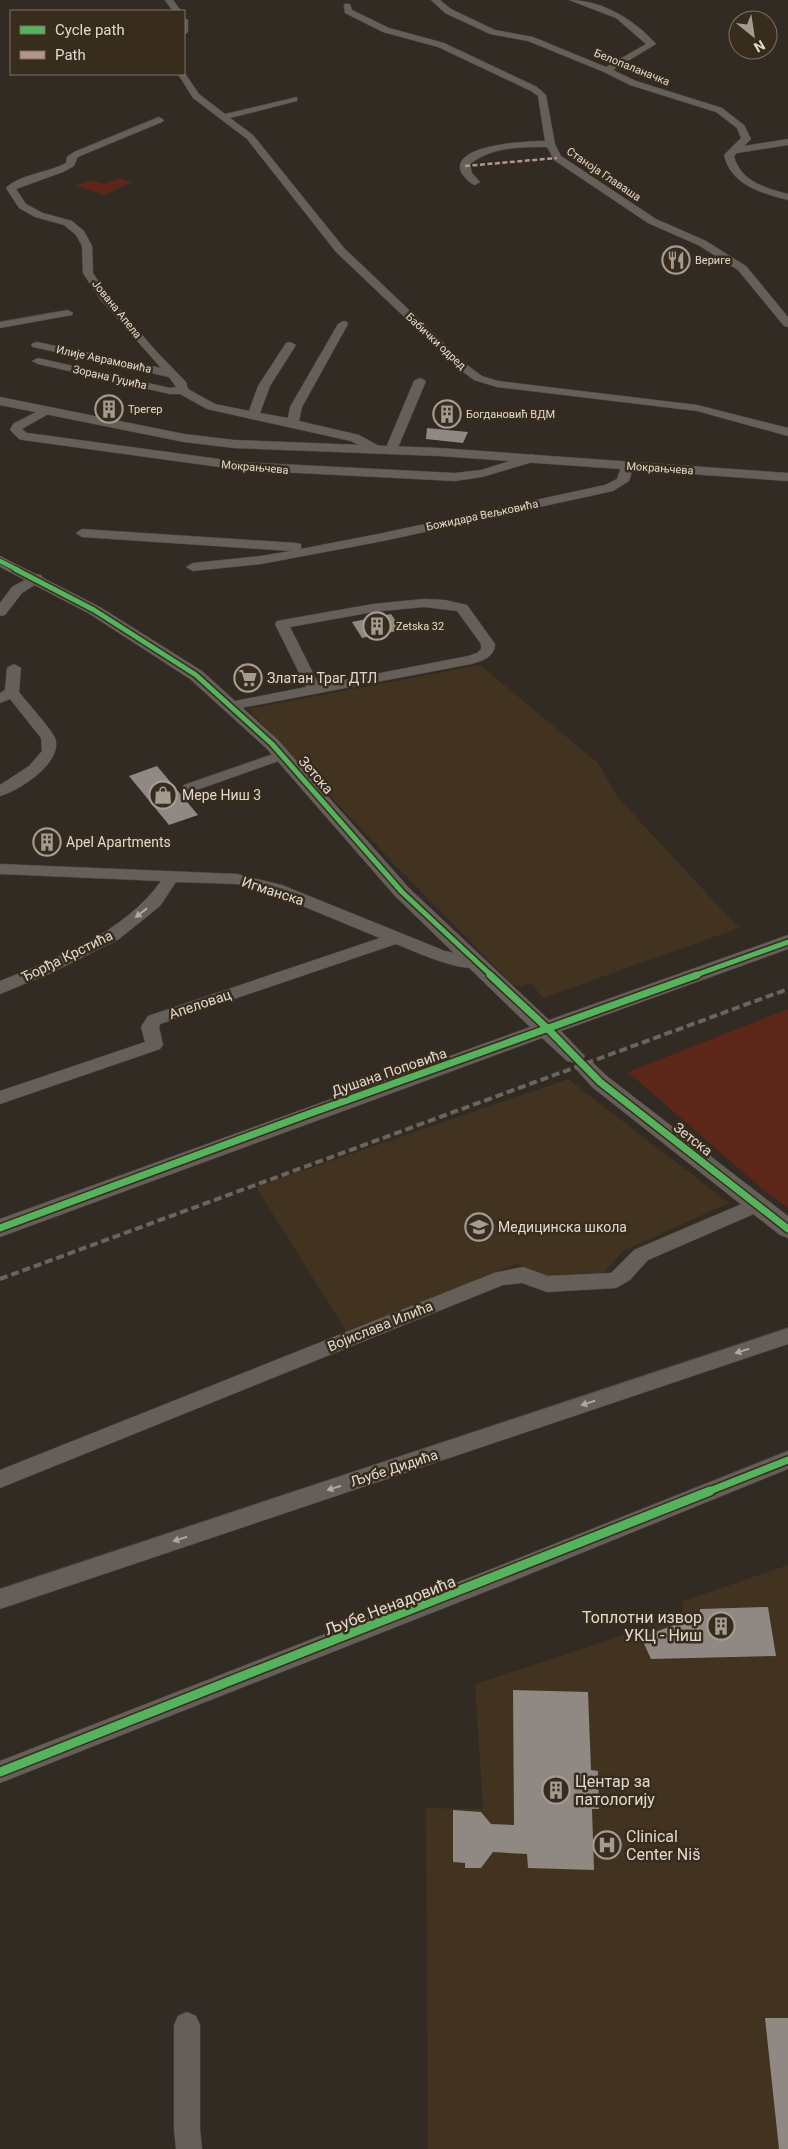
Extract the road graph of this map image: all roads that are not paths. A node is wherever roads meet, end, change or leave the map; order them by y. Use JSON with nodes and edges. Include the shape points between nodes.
{"nodes":[{"id":1,"x":435,"y":0,"type":"edge"},
{"id":2,"x":573,"y":0,"type":"edge"},
{"id":3,"x":347,"y":6,"type":"dead end"},
{"id":4,"x":607,"y":70,"type":"junction"},
{"id":5,"x":183,"y":75,"type":"edge"},
{"id":6,"x":294,"y":100,"type":"dead end"},
{"id":7,"x":222,"y":117,"type":"junction"},
{"id":8,"x":159,"y":120,"type":"dead end"},
{"id":9,"x":788,"y":142,"type":"edge"},
{"id":10,"x":550,"y":144,"type":"junction"},
{"id":11,"x":736,"y":150,"type":"junction"},
{"id":12,"x":475,"y":182,"type":"dead end"},
{"id":13,"x":788,"y":197,"type":"edge"},
{"id":14,"x":68,"y":313,"type":"dead end"},
{"id":15,"x":343,"y":324,"type":"dead end"},
{"id":16,"x":788,"y":324,"type":"edge"},
{"id":17,"x":0,"y":325,"type":"edge"},
{"id":18,"x":38,"y":345,"type":"dead end"},
{"id":19,"x":290,"y":345,"type":"dead end"},
{"id":20,"x":38,"y":360,"type":"dead end"},
{"id":21,"x":171,"y":374,"type":"junction"},
{"id":22,"x":420,"y":381,"type":"dead end"},
{"id":23,"x":182,"y":390,"type":"junction"},
{"id":24,"x":0,"y":401,"type":"edge"},
{"id":25,"x":46,"y":411,"type":"junction"},
{"id":26,"x":253,"y":415,"type":"junction"},
{"id":27,"x":293,"y":422,"type":"junction"},
{"id":28,"x":788,"y":432,"type":"edge"},
{"id":29,"x":384,"y":450,"type":"junction"},
{"id":30,"x":532,"y":458,"type":"junction"},
{"id":31,"x":628,"y":465,"type":"junction"},
{"id":32,"x":788,"y":476,"type":"edge"},
{"id":33,"x":82,"y":533,"type":"dead end"},
{"id":34,"x":324,"y":548,"type":"junction"},
{"id":35,"x":0,"y":561,"type":"edge"},
{"id":36,"x":193,"y":567,"type":"dead end"},
{"id":37,"x":36,"y":578,"type":"junction"},
{"id":38,"x":0,"y":612,"type":"edge"},
{"id":39,"x":14,"y":668,"type":"dead end"},
{"id":40,"x":314,"y":690,"type":"junction"},
{"id":41,"x":6,"y":695,"type":"edge"},
{"id":42,"x":230,"y":706,"type":"junction"},
{"id":43,"x":282,"y":755,"type":"junction"},
{"id":44,"x":189,"y":788,"type":"dead end"},
{"id":45,"x":0,"y":791,"type":"edge"},
{"id":46,"x":0,"y":869,"type":"edge"},
{"id":47,"x":172,"y":876,"type":"junction"},
{"id":48,"x":396,"y":938,"type":"junction"},
{"id":49,"x":788,"y":942,"type":"edge"},
{"id":50,"x":476,"y":963,"type":"junction"},
{"id":51,"x":0,"y":988,"type":"edge"},
{"id":52,"x":547,"y":1028,"type":"junction"},
{"id":53,"x":0,"y":1098,"type":"edge"},
{"id":54,"x":756,"y":1204,"type":"junction"},
{"id":55,"x":0,"y":1228,"type":"edge"},
{"id":56,"x":788,"y":1229,"type":"edge"},
{"id":57,"x":788,"y":1336,"type":"edge"},
{"id":58,"x":788,"y":1460,"type":"edge"},
{"id":59,"x":0,"y":1479,"type":"edge"},
{"id":60,"x":0,"y":1599,"type":"edge"},
{"id":61,"x":0,"y":1772,"type":"edge"},
{"id":62,"x":187,"y":2025,"type":"dead end"},
{"id":63,"x":189,"y":2149,"type":"edge"}],
"edges":[{"from":1,"to":4,"type":"street","name":"Белопаланачка","via":[[448,11],[493,32],[530,39]]},
{"from":2,"to":4,"type":"street","via":[[619,16],[652,44]]},
{"from":3,"to":10,"type":"street","name":"Станоја Главаша","via":[[348,11],[368,23],[441,45],[534,88],[542,95]]},
{"from":4,"to":11,"type":"street","name":"Белопаланачка","via":[[633,83],[719,110],[744,129],[746,139]]},
{"from":5,"to":7,"type":"street","name":"Бабички одред","via":[[196,96]]},
{"from":6,"to":7,"type":"street"},
{"from":7,"to":28,"type":"street","name":"Бабички одред","via":[[250,136],[340,250],[478,378],[498,384],[697,408]]},
{"from":8,"to":21,"type":"street","name":"Јована Апела","via":[[77,154],[64,169],[11,188],[22,206],[39,215],[68,223],[80,234],[87,246],[88,273],[103,296]]},
{"from":9,"to":11,"type":"street"},
{"from":10,"to":12,"type":"street","via":[[505,146],[475,155],[465,163],[465,170]]},
{"from":10,"to":16,"type":"street","name":"Станоја Главаша","via":[[562,162],[652,221],[702,243],[742,268]]},
{"from":11,"to":13,"type":"street","name":"Белопаланачка","via":[[729,155],[730,166],[737,175],[756,186]]},
{"from":14,"to":17,"type":"street"},
{"from":15,"to":27,"type":"street","via":[[296,407]]},
{"from":18,"to":21,"type":"street","name":"Илије Аврамовића"},
{"from":19,"to":26,"type":"street","via":[[264,386]]},
{"from":20,"to":23,"type":"street","name":"Зорана Гуџића","via":[[170,391]]},
{"from":21,"to":23,"type":"street","name":"Јована Апела","via":[[182,384]]},
{"from":22,"to":29,"type":"street"},
{"from":23,"to":26,"type":"street","name":"Јована Апела","via":[[211,407]]},
{"from":24,"to":25,"type":"street","name":"Мокрањчева"},
{"from":25,"to":29,"type":"street","name":"Мокрањчева","via":[[184,438],[234,444]]},
{"from":25,"to":30,"type":"street","name":"Мокрањчева","via":[[16,430],[19,434],[35,438],[241,466],[455,477],[482,473]]},
{"from":26,"to":27,"type":"street","name":"Јована Апела"},
{"from":27,"to":29,"type":"street","name":"Јована Апела","via":[[355,438]]},
{"from":29,"to":30,"type":"street","name":"Мокрањчева"},
{"from":30,"to":31,"type":"street","name":"Мокрањчева"},
{"from":31,"to":32,"type":"street","name":"Мокрањчева"},
{"from":31,"to":34,"type":"street","name":"Божидара Вељковића","via":[[623,481],[609,488]]},
{"from":33,"to":34,"type":"street","name":"Божидара Вељковића"},
{"from":34,"to":36,"type":"street","name":"Божидара Вељковића","via":[[261,560]]},
{"from":35,"to":37,"type":"street","name":"Зетска"},
{"from":37,"to":38,"type":"street","via":[[17,590]]},
{"from":37,"to":42,"type":"street","name":"Зетска","via":[[161,651],[196,675]]},
{"from":39,"to":41,"type":"street"},
{"from":40,"to":40,"type":"street","via":[[471,660],[482,656],[488,650],[488,644],[462,608],[440,604],[399,604],[282,624]]},
{"from":40,"to":42,"type":"street"},
{"from":41,"to":45,"type":"street","via":[[48,738],[49,751],[41,763],[18,782]]},
{"from":42,"to":43,"type":"street","name":"Зетска"},
{"from":43,"to":44,"type":"street"},
{"from":43,"to":50,"type":"street","name":"Зетска","via":[[402,892]]},
{"from":46,"to":47,"type":"street","name":"Игманска"},
{"from":47,"to":48,"type":"street","name":"Игманска","via":[[237,879],[276,889]]},
{"from":47,"to":51,"type":"street","name":"Ђорђа Крстића","one_way":true,"via":[[154,902],[113,935]]},
{"from":48,"to":50,"type":"street","name":"Игманска","via":[[441,956]]},
{"from":48,"to":53,"type":"street","name":"Апеловац","via":[[154,1020],[150,1027],[154,1045]]},
{"from":49,"to":52,"type":"street","name":"Душана Поповића"},
{"from":50,"to":52,"type":"street","name":"Зетска"},
{"from":52,"to":54,"type":"street","name":"Зетска","via":[[600,1082]]},
{"from":52,"to":55,"type":"street","name":"Душана Поповића"},
{"from":54,"to":56,"type":"street","name":"Зетска"},
{"from":54,"to":59,"type":"street","name":"Војислава Илића","via":[[640,1255],[616,1280],[547,1284],[523,1275],[501,1278]]},
{"from":57,"to":60,"type":"street","name":"Љубе Дидића","one_way":true},
{"from":58,"to":61,"type":"street","name":"Љубе Ненадовића","via":[[502,1576]]},
{"from":62,"to":63,"type":"street"}]}
